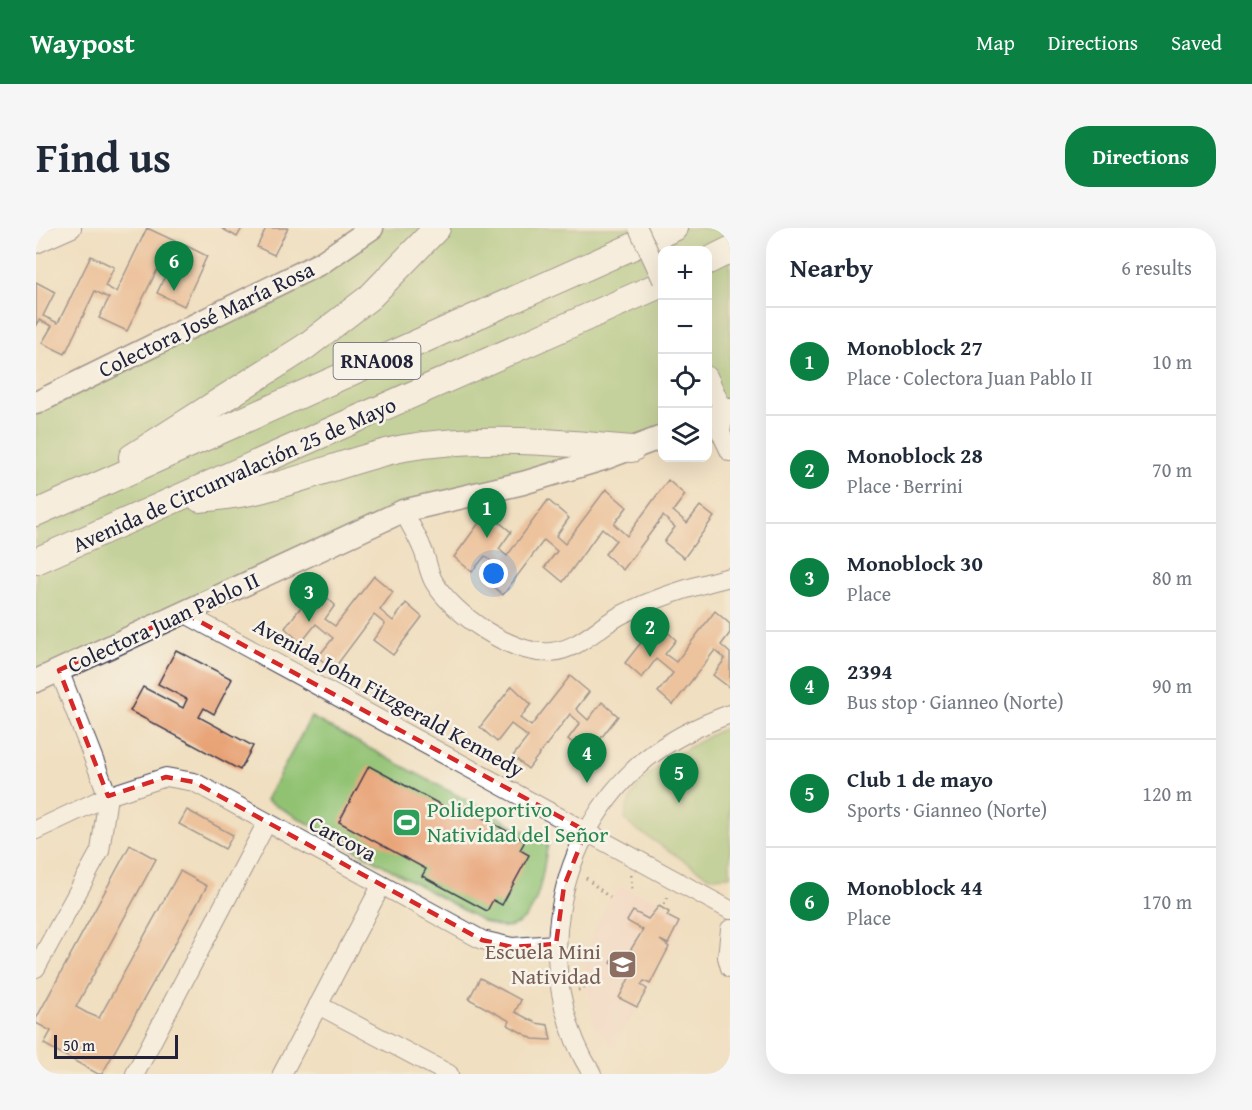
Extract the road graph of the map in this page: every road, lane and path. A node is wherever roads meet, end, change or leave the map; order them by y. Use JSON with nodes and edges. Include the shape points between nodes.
{"nodes":[{"id":1,"x":72,"y":228,"type":"edge"},
{"id":2,"x":372,"y":228,"type":"edge"},
{"id":3,"x":437,"y":228,"type":"edge"},
{"id":4,"x":638,"y":228,"type":"edge"},
{"id":5,"x":674,"y":228,"type":"edge"},
{"id":6,"x":36,"y":244,"type":"edge"},
{"id":7,"x":730,"y":250,"type":"edge"},
{"id":8,"x":712,"y":259,"type":"edge"},
{"id":9,"x":658,"y":271,"type":"edge"},
{"id":10,"x":658,"y":284,"type":"edge"},
{"id":11,"x":712,"y":386,"type":"edge"},
{"id":12,"x":36,"y":403,"type":"edge"},
{"id":13,"x":723,"y":414,"type":"edge"},
{"id":14,"x":658,"y":438,"type":"edge"},
{"id":15,"x":632,"y":449,"type":"junction"},
{"id":16,"x":730,"y":452,"type":"edge"},
{"id":17,"x":79,"y":494,"type":"junction"},
{"id":18,"x":167,"y":504,"type":"junction"},
{"id":19,"x":403,"y":512,"type":"junction"},
{"id":20,"x":36,"y":513,"type":"edge"},
{"id":21,"x":36,"y":561,"type":"edge"},
{"id":22,"x":730,"y":577,"type":"edge"},
{"id":23,"x":184,"y":613,"type":"junction"},
{"id":24,"x":59,"y":670,"type":"junction"},
{"id":25,"x":36,"y":681,"type":"edge"},
{"id":26,"x":730,"y":714,"type":"edge"},
{"id":27,"x":108,"y":796,"type":"junction"},
{"id":28,"x":266,"y":824,"type":"junction"},
{"id":29,"x":36,"y":830,"type":"edge"},
{"id":30,"x":586,"y":831,"type":"junction"},
{"id":31,"x":571,"y":865,"type":"junction"},
{"id":32,"x":381,"y":886,"type":"junction"},
{"id":33,"x":610,"y":898,"type":"dead end"},
{"id":34,"x":730,"y":910,"type":"edge"},
{"id":35,"x":730,"y":929,"type":"edge"},
{"id":36,"x":556,"y":944,"type":"junction"},
{"id":37,"x":36,"y":968,"type":"edge"},
{"id":38,"x":730,"y":968,"type":"edge"},
{"id":39,"x":318,"y":1005,"type":"junction"},
{"id":40,"x":442,"y":1073,"type":"edge"},
{"id":41,"x":135,"y":1074,"type":"edge"},
{"id":42,"x":282,"y":1074,"type":"edge"},
{"id":43,"x":592,"y":1074,"type":"edge"}],
"edges":[{"from":1,"to":6,"type":"street"},
{"from":2,"to":12,"type":"main road","name":"Colectora José María Rosa","via":[[321,263]]},
{"from":3,"to":17,"type":"highway","via":[[370,297],[305,347],[177,426]]},
{"from":4,"to":9,"type":"street","bridge":true},
{"from":5,"to":17,"type":"highway","name":"Avenida de Circunvalación 25 de Mayo","number":"RNA008"},
{"from":7,"to":8,"type":"highway"},
{"from":10,"to":18,"type":"highway","name":"Avenida de Circunvalación 25 de Mayo","number":"RNA008"},
{"from":11,"to":13,"type":"street"},
{"from":13,"to":16,"type":"street","via":[[721,433]]},
{"from":14,"to":15,"type":"main road","name":"Colectora Juan Pablo II"},
{"from":15,"to":18,"type":"highway","number":"RNA008","via":[[531,441],[441,442],[329,468],[256,491]]},
{"from":15,"to":19,"type":"main road","name":"Colectora Juan Pablo II","via":[[523,483]]},
{"from":17,"to":20,"type":"highway","name":"Avenida de Circunvalación 25 de Mayo","number":"RNA008"},
{"from":18,"to":21,"type":"highway","name":"Avenida de Circunvalación 25 de Mayo","number":"RNA008"},
{"from":19,"to":22,"type":"street","via":[[422,546],[434,582],[455,607],[488,633],[522,648],[551,652],[583,643],[620,615],[676,591]]},
{"from":19,"to":23,"type":"main road","name":"Colectora Juan Pablo II"},
{"from":23,"to":24,"type":"main road","name":"Colectora Juan Pablo II"},
{"from":23,"to":30,"type":"street","name":"Avenida John Fitzgerald Kennedy"},
{"from":24,"to":25,"type":"main road","name":"Colectora Juan Pablo II"},
{"from":24,"to":27,"type":"street"},
{"from":26,"to":30,"type":"street","via":[[681,735],[646,759],[603,805]]},
{"from":27,"to":28,"type":"street","name":"Carcova","via":[[166,777],[194,782]]},
{"from":27,"to":29,"type":"street","name":"Carcova"},
{"from":27,"to":37,"type":"street","via":[[100,851]]},
{"from":28,"to":32,"type":"street","name":"Carcova"},
{"from":28,"to":41,"type":"street"},
{"from":30,"to":31,"type":"street"},
{"from":30,"to":34,"type":"street","name":"Avenida John Fitzgerald Kennedy"},
{"from":31,"to":33,"type":"path"},
{"from":31,"to":36,"type":"street"},
{"from":32,"to":36,"type":"street","name":"Carcova","via":[[482,940],[512,946]]},
{"from":32,"to":39,"type":"street"},
{"from":35,"to":38,"type":"street"},
{"from":36,"to":43,"type":"street","via":[[559,984],[568,1022]]},
{"from":39,"to":40,"type":"street"},
{"from":39,"to":42,"type":"street"}]}
